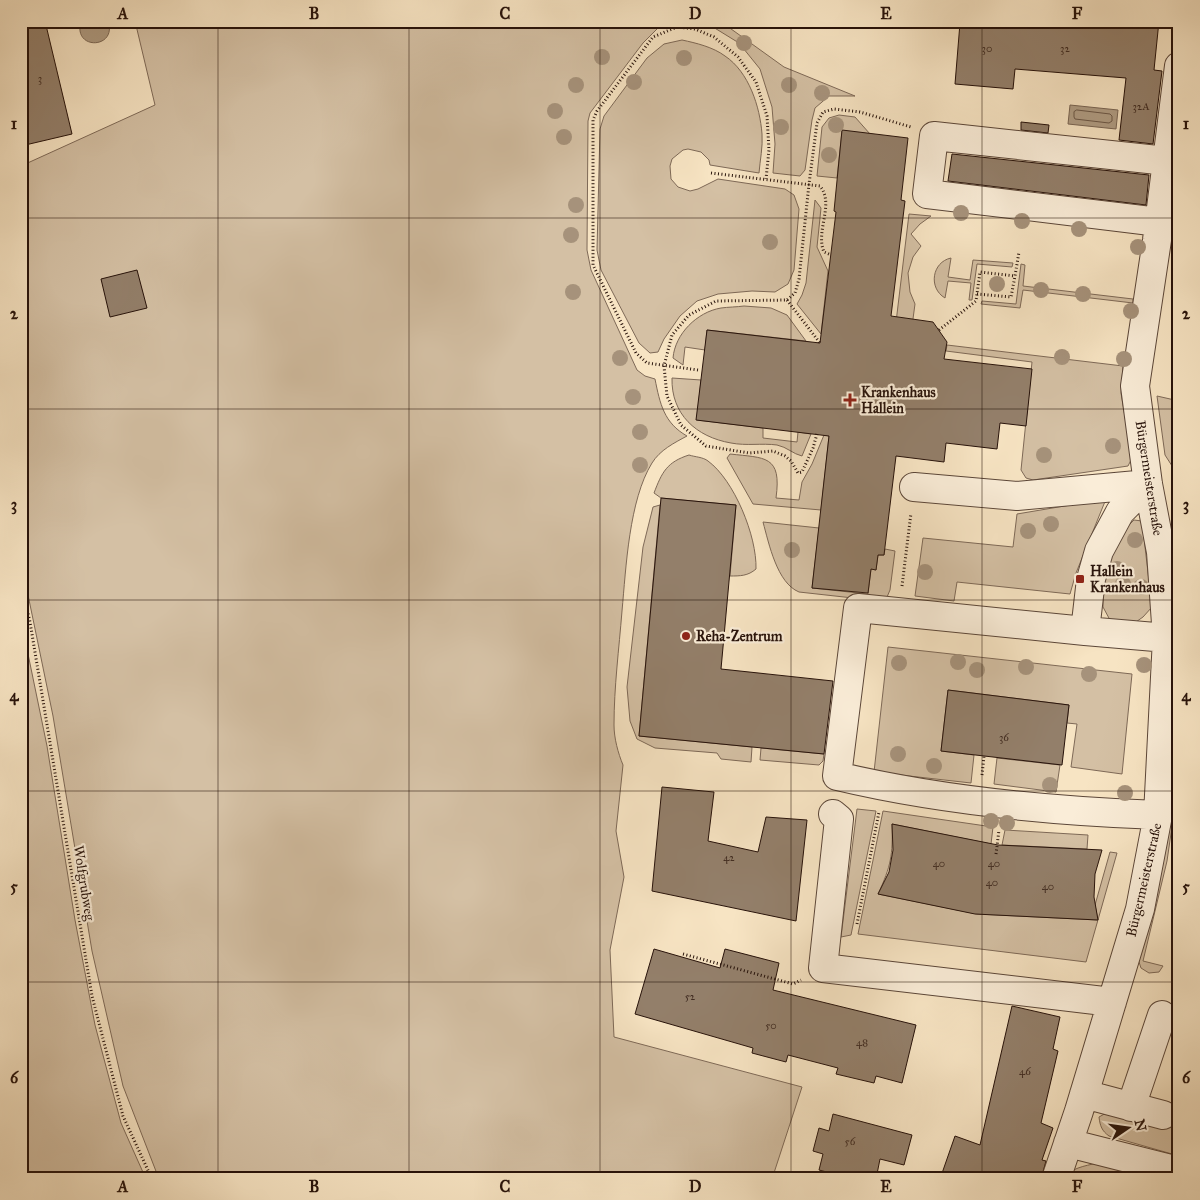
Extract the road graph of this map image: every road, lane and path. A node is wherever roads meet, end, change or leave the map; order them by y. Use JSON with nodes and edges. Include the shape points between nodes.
{"nodes":[{"id":1,"x":1179,"y":66,"type":"edge"},
{"id":2,"x":934,"y":136,"type":"junction"},
{"id":3,"x":1167,"y":162,"type":"junction"},
{"id":4,"x":711,"y":173,"type":"dead end"},
{"id":5,"x":766,"y":179,"type":"junction"},
{"id":6,"x":809,"y":184,"type":"junction"},
{"id":7,"x":1159,"y":222,"type":"junction"},
{"id":8,"x":1020,"y":252,"type":"dead end"},
{"id":9,"x":830,"y":255,"type":"dead end"},
{"id":10,"x":1015,"y":276,"type":"junction"},
{"id":11,"x":977,"y":294,"type":"junction"},
{"id":12,"x":787,"y":300,"type":"junction"},
{"id":13,"x":939,"y":330,"type":"dead end"},
{"id":14,"x":820,"y":343,"type":"dead end"},
{"id":15,"x":664,"y":366,"type":"junction"},
{"id":16,"x":698,"y":370,"type":"dead end"},
{"id":17,"x":817,"y":434,"type":"dead end"},
{"id":18,"x":1148,"y":484,"type":"junction"},
{"id":19,"x":914,"y":487,"type":"joint"},
{"id":20,"x":21,"y":583,"type":"edge"},
{"id":21,"x":901,"y":593,"type":"dead end"},
{"id":22,"x":1085,"y":631,"type":"junction"},
{"id":23,"x":1167,"y":638,"type":"junction"},
{"id":24,"x":884,"y":787,"type":"junction"},
{"id":25,"x":833,"y":814,"type":"dead end"},
{"id":26,"x":1158,"y":815,"type":"junction"},
{"id":27,"x":683,"y":954,"type":"dead end"},
{"id":28,"x":836,"y":970,"type":"junction"},
{"id":29,"x":1112,"y":1002,"type":"junction"},
{"id":30,"x":1162,"y":1015,"type":"dead end"},
{"id":31,"x":1084,"y":1094,"type":"junction"},
{"id":32,"x":1131,"y":1107,"type":"junction"},
{"id":33,"x":1162,"y":1115,"type":"dead end"},
{"id":34,"x":1068,"y":1142,"type":"junction"},
{"id":35,"x":1179,"y":1171,"type":"edge"},
{"id":36,"x":152,"y":1179,"type":"edge"},
{"id":37,"x":1056,"y":1179,"type":"edge"}],
"edges":[{"from":1,"to":3,"type":"street","name":"Bürgermeisterstraße"},
{"from":2,"to":3,"type":"street"},
{"from":2,"to":6,"type":"path","via":[[860,112],[834,109],[823,112],[817,123]]},
{"from":2,"to":7,"type":"street","via":[[927,194]]},
{"from":3,"to":7,"type":"street","name":"Bürgermeisterstraße"},
{"from":4,"to":5,"type":"path"},
{"from":5,"to":6,"type":"path"},
{"from":5,"to":15,"type":"path","via":[[769,150],[767,116],[756,82],[738,57],[714,37],[695,29],[677,27],[653,37],[593,120],[592,256],[593,265],[636,353],[647,363]]},
{"from":6,"to":9,"type":"path","via":[[820,186],[825,192],[820,243],[824,252]]},
{"from":6,"to":12,"type":"path","via":[[799,279],[795,293]]},
{"from":7,"to":18,"type":"street","name":"Bürgermeisterstraße","via":[[1135,386]]},
{"from":8,"to":10,"type":"path"},
{"from":10,"to":11,"type":"path","via":[[1011,297]]},
{"from":10,"to":11,"type":"path","via":[[980,272]]},
{"from":11,"to":13,"type":"path","via":[[976,301]]},
{"from":12,"to":14,"type":"path"},
{"from":12,"to":15,"type":"path","via":[[716,301],[689,315],[672,335]]},
{"from":15,"to":16,"type":"path"},
{"from":15,"to":17,"type":"path","via":[[667,396],[680,425],[706,446],[749,452],[773,451],[791,461],[798,473],[802,472]]},
{"from":18,"to":19,"type":"street","via":[[1017,496]]},
{"from":18,"to":22,"type":"street","via":[[1120,512],[1099,551]]},
{"from":18,"to":23,"type":"street","name":"Bürgermeisterstraße","via":[[1160,552]]},
{"from":19,"to":21,"type":"path"},
{"from":20,"to":36,"type":"path","name":"Wolfgrubweg","via":[[92,996],[123,1116]]},
{"from":22,"to":23,"type":"street"},
{"from":22,"to":24,"type":"street","via":[[858,608],[837,776]]},
{"from":23,"to":26,"type":"street","name":"Bürgermeisterstraße"},
{"from":24,"to":26,"type":"street","via":[[1003,805]]},
{"from":24,"to":28,"type":"path"},
{"from":25,"to":28,"type":"street","via":[[839,820]]},
{"from":26,"to":29,"type":"street","name":"Bürgermeisterstraße","via":[[1140,909]]},
{"from":27,"to":28,"type":"path","via":[[793,984]]},
{"from":28,"to":29,"type":"street"},
{"from":29,"to":31,"type":"street","name":"Bürgermeisterstraße"},
{"from":30,"to":32,"type":"street"},
{"from":31,"to":32,"type":"street"},
{"from":31,"to":34,"type":"street","name":"Bürgermeisterstraße"},
{"from":32,"to":33,"type":"street"},
{"from":34,"to":35,"type":"street"},
{"from":34,"to":37,"type":"street","name":"Bürgermeisterstraße"}]}
